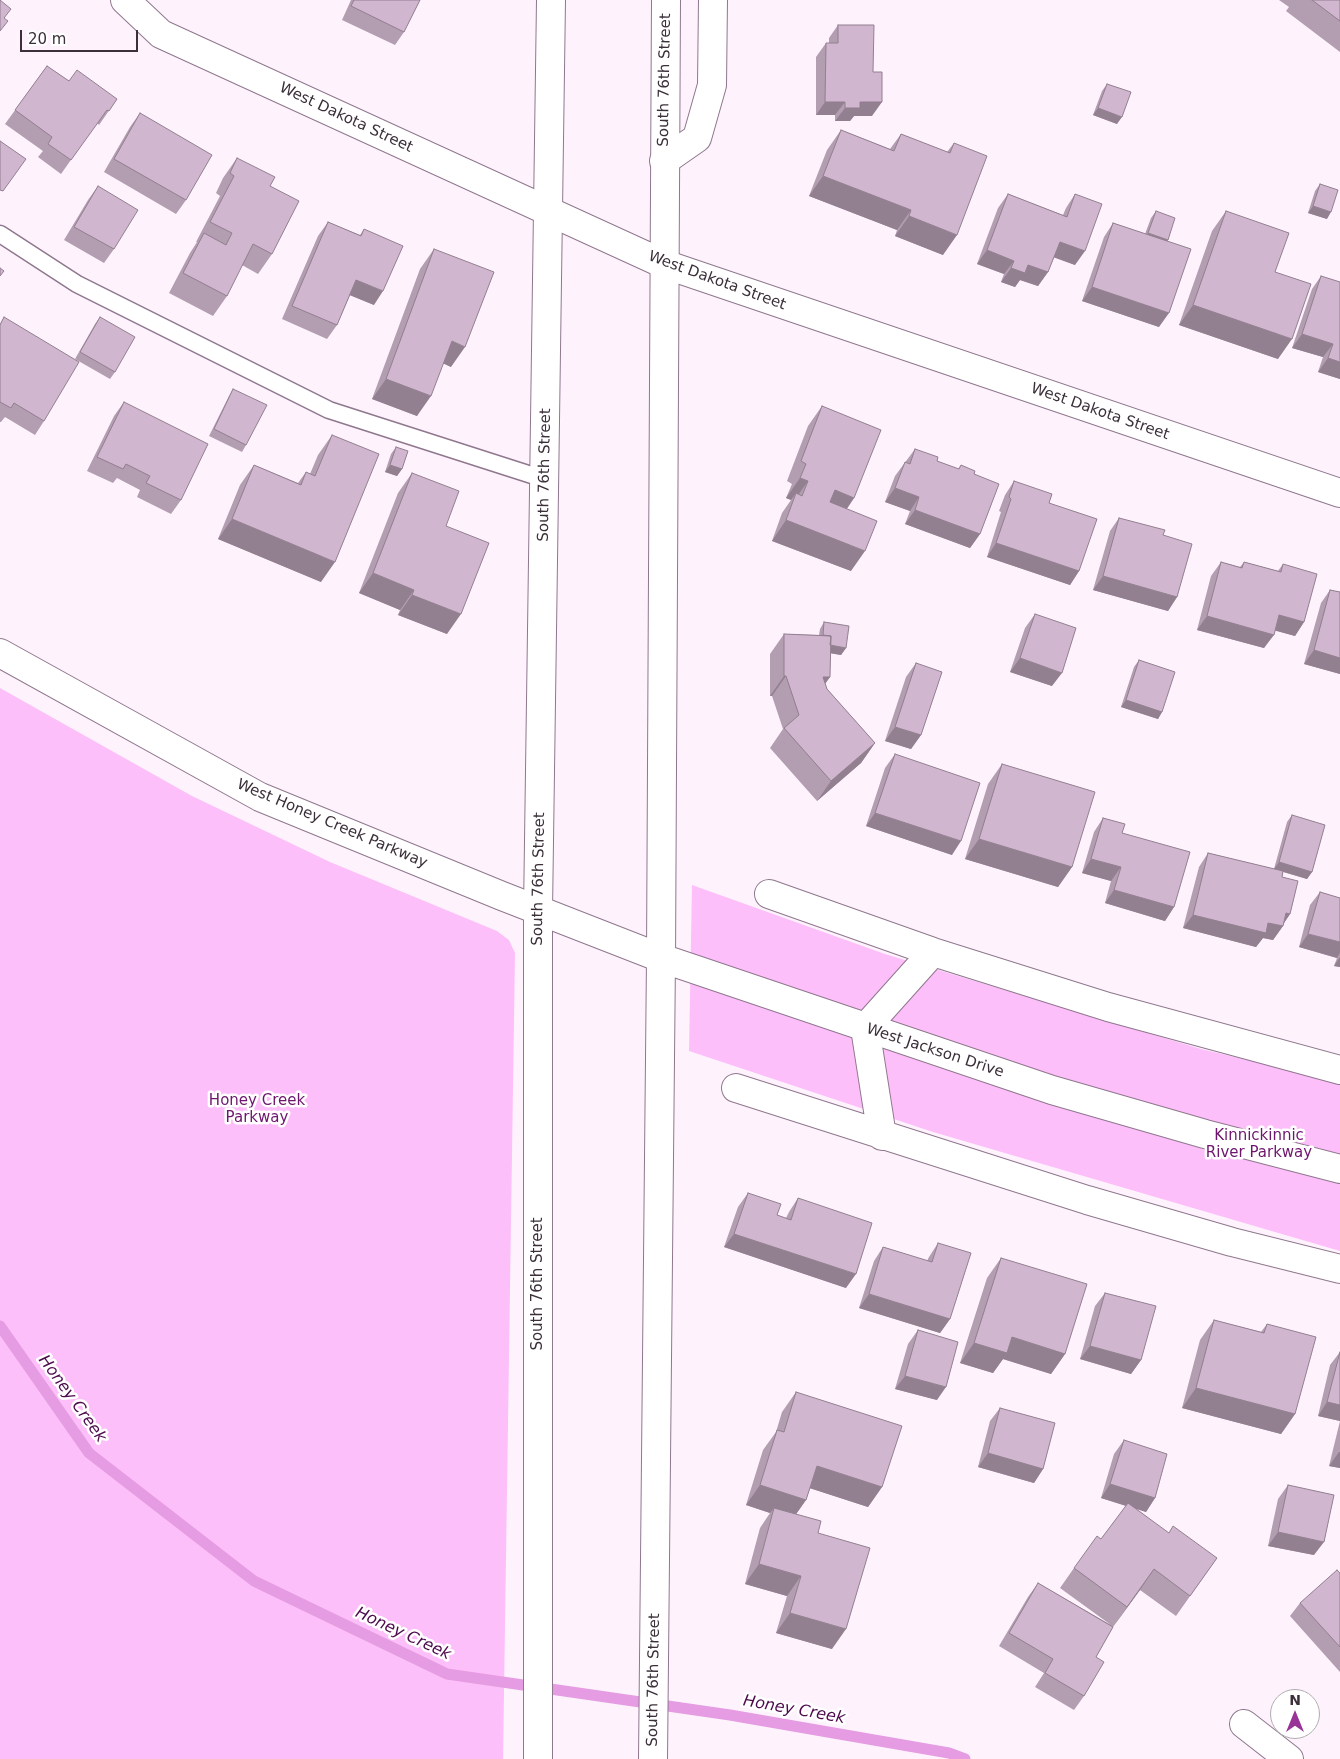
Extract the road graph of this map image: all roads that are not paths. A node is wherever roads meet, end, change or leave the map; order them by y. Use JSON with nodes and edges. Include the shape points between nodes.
{"nodes":[{"id":1,"x":125,"y":0,"type":"edge"},
{"id":2,"x":551,"y":0,"type":"edge"},
{"id":3,"x":666,"y":0,"type":"edge"},
{"id":4,"x":713,"y":0,"type":"edge"},
{"id":5,"x":664,"y":160,"type":"junction"},
{"id":6,"x":548,"y":210,"type":"junction"},
{"id":7,"x":0,"y":234,"type":"edge"},
{"id":8,"x":664,"y":264,"type":"junction"},
{"id":9,"x":544,"y":479,"type":"junction"},
{"id":10,"x":1340,"y":492,"type":"edge"},
{"id":11,"x":0,"y":653,"type":"edge"},
{"id":12,"x":769,"y":894,"type":"dead end"},
{"id":13,"x":538,"y":911,"type":"junction"},
{"id":14,"x":933,"y":952,"type":"junction"},
{"id":15,"x":661,"y":958,"type":"junction"},
{"id":16,"x":865,"y":1028,"type":"junction"},
{"id":17,"x":1340,"y":1070,"type":"edge"},
{"id":18,"x":736,"y":1088,"type":"dead end"},
{"id":19,"x":882,"y":1136,"type":"junction"},
{"id":20,"x":1340,"y":1169,"type":"edge"},
{"id":21,"x":1340,"y":1269,"type":"edge"},
{"id":22,"x":1244,"y":1724,"type":"dead end"},
{"id":23,"x":538,"y":1753,"type":"edge"},
{"id":24,"x":653,"y":1759,"type":"edge"},
{"id":25,"x":1289,"y":1759,"type":"edge"}],
"edges":[{"from":1,"to":6,"type":"street","name":"West Dakota Street","via":[[161,34]]},
{"from":2,"to":6,"type":"street","name":"South 76th Street"},
{"from":3,"to":5,"type":"street","name":"South 76th Street"},
{"from":4,"to":5,"type":"street","name":"South 76th Street","via":[[712,85],[697,138]]},
{"from":5,"to":8,"type":"street","name":"South 76th Street"},
{"from":6,"to":8,"type":"street","name":"West Dakota Street"},
{"from":6,"to":9,"type":"street","name":"South 76th Street"},
{"from":7,"to":9,"type":"lane","via":[[77,284],[329,410]]},
{"from":8,"to":10,"type":"street","name":"West Dakota Street"},
{"from":8,"to":15,"type":"street","name":"South 76th Street"},
{"from":9,"to":13,"type":"street","name":"South 76th Street"},
{"from":11,"to":13,"type":"street","name":"West Honey Creek Parkway","via":[[260,797]]},
{"from":12,"to":14,"type":"street"},
{"from":13,"to":15,"type":"street","name":"West Jackson Drive"},
{"from":13,"to":23,"type":"street","name":"South 76th Street"},
{"from":14,"to":16,"type":"street"},
{"from":14,"to":17,"type":"street","via":[[1108,1007]]},
{"from":15,"to":16,"type":"street","name":"West Jackson Drive"},
{"from":15,"to":24,"type":"street","name":"South 76th Street"},
{"from":16,"to":19,"type":"street"},
{"from":16,"to":20,"type":"street","name":"West Jackson Drive","via":[[1052,1090]]},
{"from":18,"to":19,"type":"street"},
{"from":19,"to":21,"type":"street","via":[[1087,1200]]},
{"from":22,"to":25,"type":"street"}]}
